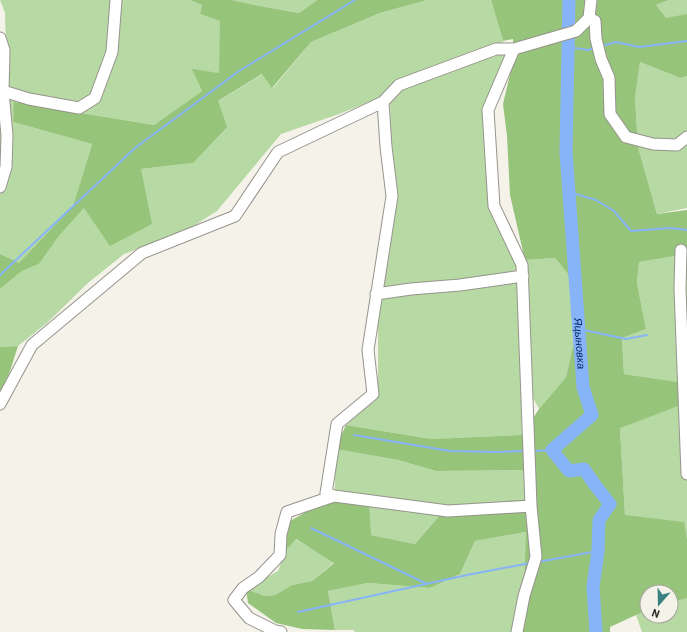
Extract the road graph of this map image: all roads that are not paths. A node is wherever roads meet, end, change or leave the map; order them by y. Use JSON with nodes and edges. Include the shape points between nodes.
{"nodes":[{"id":1,"x":116,"y":0,"type":"edge"},
{"id":2,"x":591,"y":0,"type":"edge"},
{"id":3,"x":589,"y":18,"type":"junction"},
{"id":4,"x":0,"y":38,"type":"edge"},
{"id":5,"x":514,"y":49,"type":"junction"},
{"id":6,"x":2,"y":91,"type":"edge"},
{"id":7,"x":383,"y":102,"type":"junction"},
{"id":8,"x":687,"y":137,"type":"edge"},
{"id":9,"x":0,"y":188,"type":"edge"},
{"id":10,"x":681,"y":250,"type":"dead end"},
{"id":11,"x":523,"y":276,"type":"junction"},
{"id":12,"x":376,"y":294,"type":"junction"},
{"id":13,"x":0,"y":404,"type":"edge"},
{"id":14,"x":687,"y":474,"type":"edge"},
{"id":15,"x":334,"y":496,"type":"junction"},
{"id":16,"x":531,"y":506,"type":"junction"},
{"id":17,"x":281,"y":632,"type":"edge"},
{"id":18,"x":517,"y":632,"type":"edge"}],
"edges":[{"from":1,"to":6,"type":"lane","via":[[112,52],[95,98],[79,108],[29,100]]},
{"from":2,"to":3,"type":"lane"},
{"from":3,"to":5,"type":"lane","via":[[576,31]]},
{"from":3,"to":8,"type":"lane","via":[[595,21],[598,47],[609,78],[610,114],[626,137],[654,144],[677,145]]},
{"from":4,"to":6,"type":"lane","via":[[4,50]]},
{"from":5,"to":7,"type":"lane","via":[[496,49],[399,85]]},
{"from":5,"to":11,"type":"lane","via":[[488,110],[494,206],[522,265]]},
{"from":6,"to":9,"type":"lane","via":[[7,136],[6,167]]},
{"from":7,"to":12,"type":"lane","via":[[392,196]]},
{"from":7,"to":13,"type":"lane","via":[[278,152],[235,216],[142,254],[32,345]]},
{"from":10,"to":14,"type":"lane"},
{"from":11,"to":12,"type":"lane"},
{"from":11,"to":16,"type":"lane"},
{"from":12,"to":15,"type":"lane","via":[[368,350],[373,394],[337,424],[326,493]]},
{"from":15,"to":16,"type":"lane","via":[[448,511]]},
{"from":15,"to":17,"type":"lane","via":[[287,512],[281,534],[280,554],[259,577],[242,588],[234,600],[249,618]]},
{"from":16,"to":18,"type":"lane","via":[[534,563]]}]}
